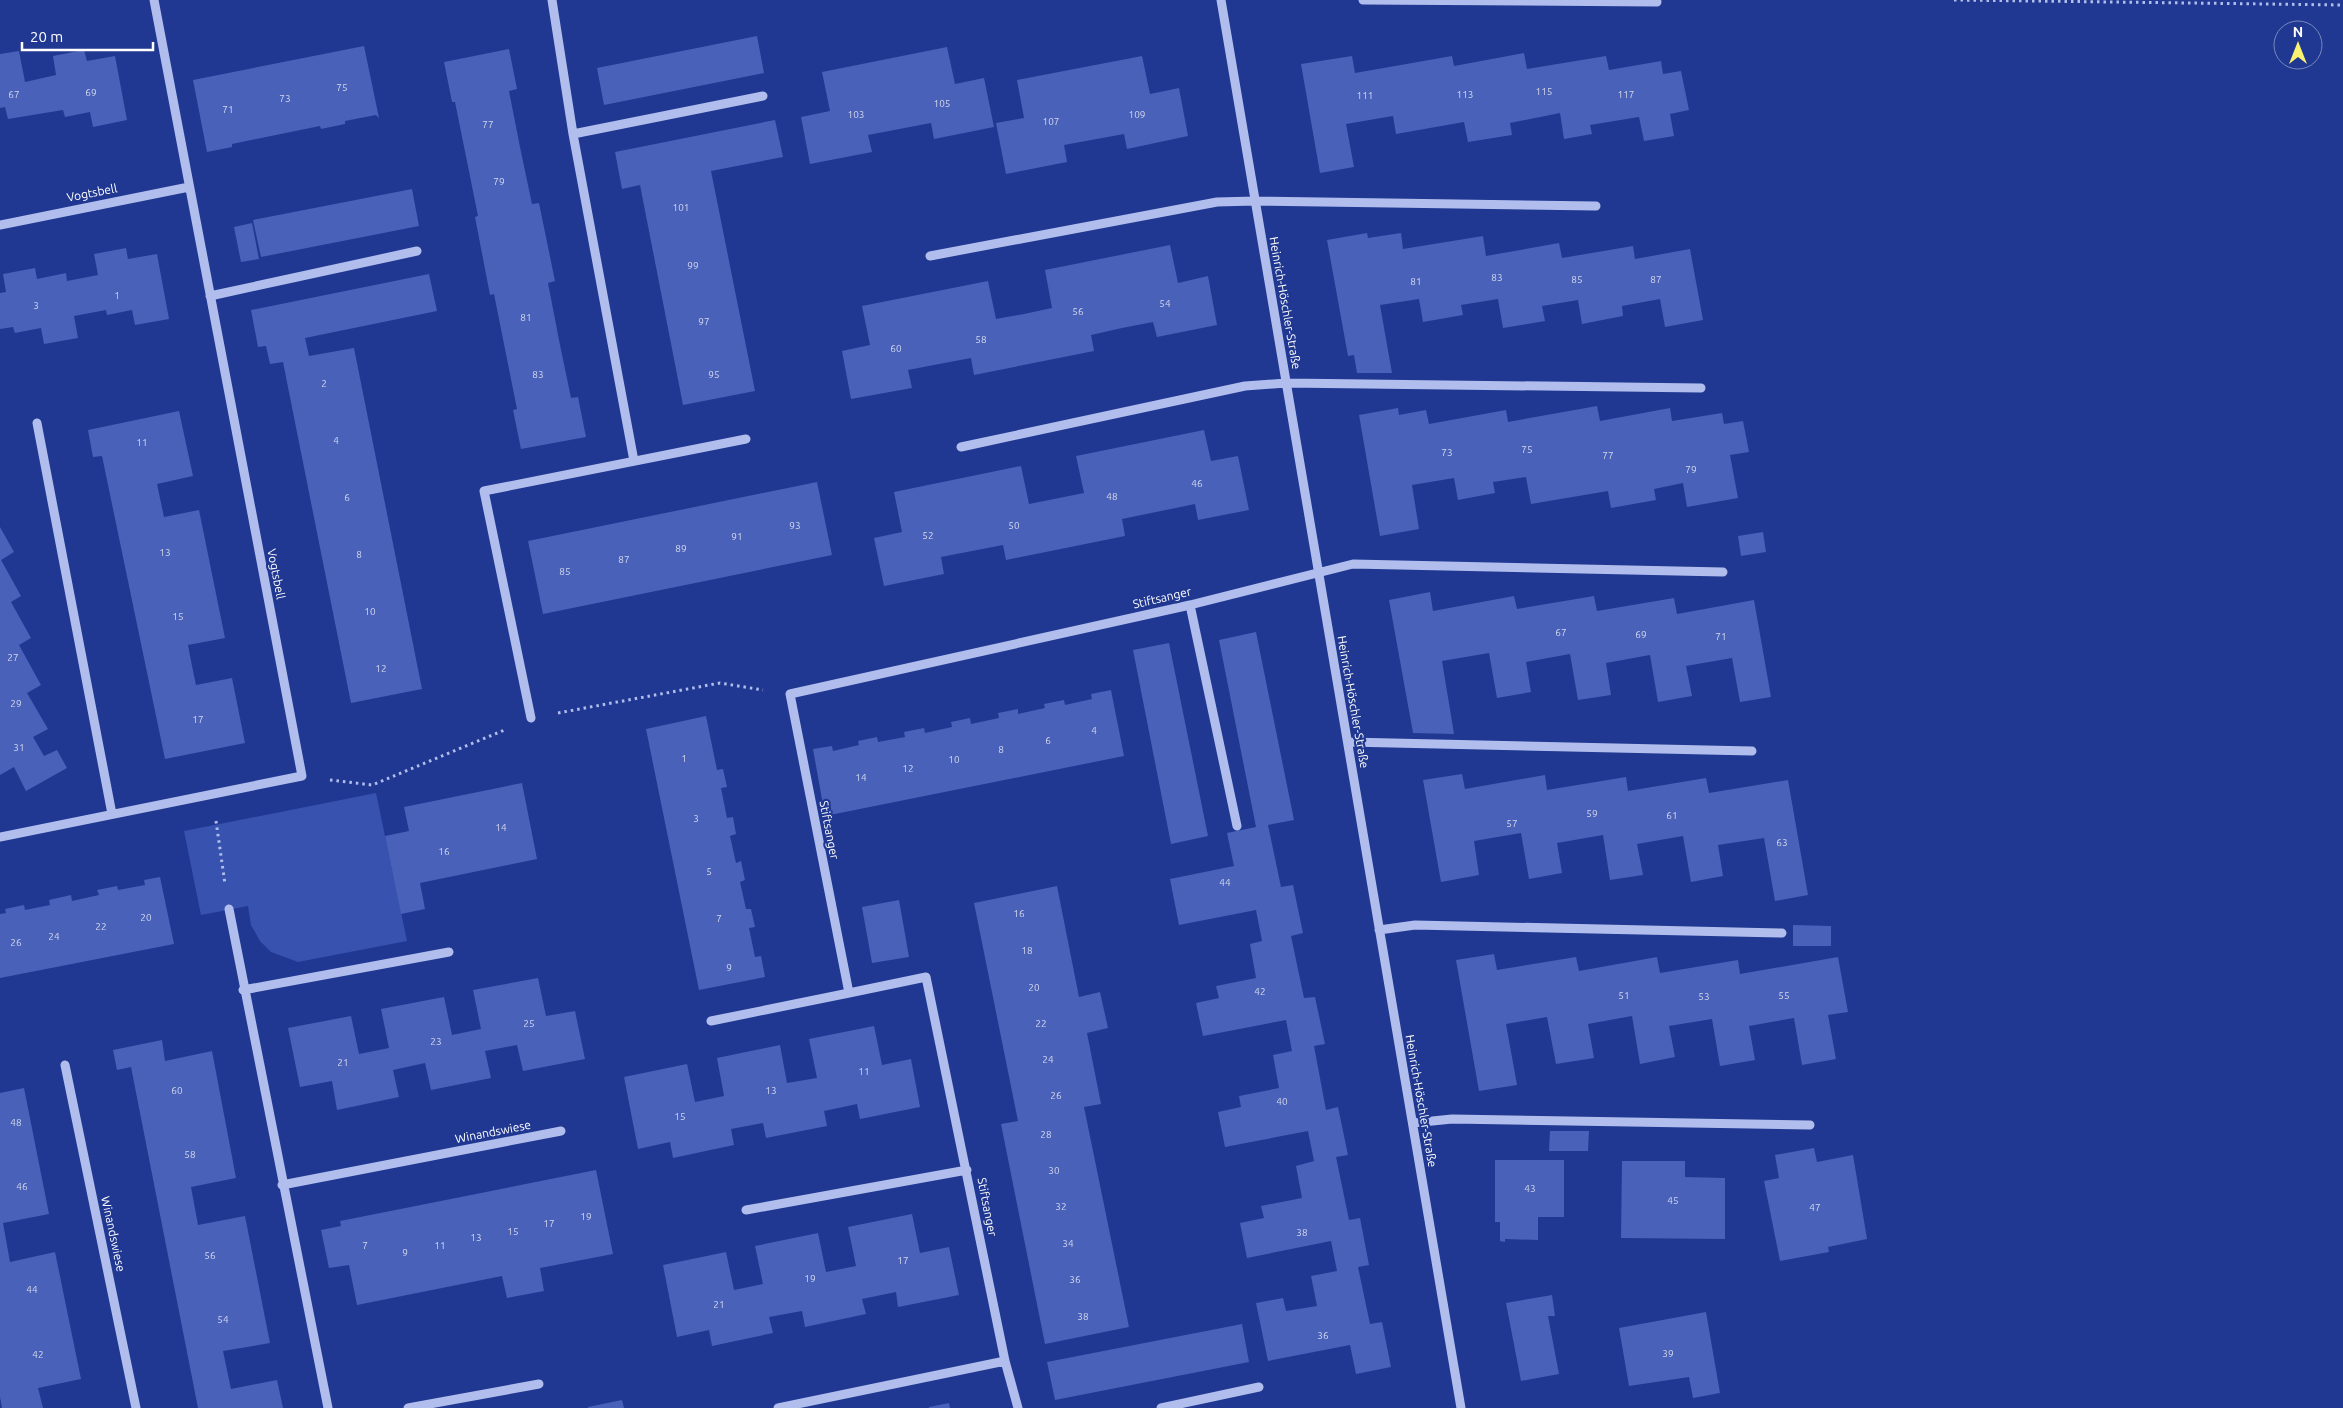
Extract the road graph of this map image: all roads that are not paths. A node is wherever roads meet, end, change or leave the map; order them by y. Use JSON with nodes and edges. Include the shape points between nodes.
{"nodes":[{"id":1,"x":154,"y":0,"type":"edge"},
{"id":2,"x":552,"y":0,"type":"edge"},
{"id":3,"x":1221,"y":0,"type":"edge"},
{"id":4,"x":1363,"y":0,"type":"edge"},
{"id":5,"x":1657,"y":2,"type":"dead end"},
{"id":6,"x":762,"y":96,"type":"dead end"},
{"id":7,"x":573,"y":134,"type":"junction"},
{"id":8,"x":189,"y":187,"type":"junction"},
{"id":9,"x":1255,"y":201,"type":"junction"},
{"id":10,"x":1596,"y":206,"type":"dead end"},
{"id":11,"x":0,"y":224,"type":"edge"},
{"id":12,"x":417,"y":251,"type":"dead end"},
{"id":13,"x":930,"y":256,"type":"dead end"},
{"id":14,"x":210,"y":296,"type":"junction"},
{"id":15,"x":1286,"y":383,"type":"junction"},
{"id":16,"x":1701,"y":388,"type":"dead end"},
{"id":17,"x":37,"y":423,"type":"dead end"},
{"id":18,"x":746,"y":439,"type":"dead end"},
{"id":19,"x":961,"y":448,"type":"dead end"},
{"id":20,"x":634,"y":461,"type":"junction"},
{"id":21,"x":1723,"y":572,"type":"dead end"},
{"id":22,"x":1319,"y":574,"type":"junction"},
{"id":23,"x":1190,"y":605,"type":"junction"},
{"id":24,"x":531,"y":718,"type":"dead end"},
{"id":25,"x":1348,"y":742,"type":"junction"},
{"id":26,"x":1752,"y":750,"type":"dead end"},
{"id":27,"x":112,"y":814,"type":"junction"},
{"id":28,"x":1237,"y":826,"type":"dead end"},
{"id":29,"x":0,"y":837,"type":"edge"},
{"id":30,"x":228,"y":909,"type":"road end"},
{"id":31,"x":1379,"y":930,"type":"junction"},
{"id":32,"x":1782,"y":933,"type":"dead end"},
{"id":33,"x":449,"y":952,"type":"dead end"},
{"id":34,"x":243,"y":990,"type":"junction"},
{"id":35,"x":849,"y":993,"type":"junction"},
{"id":36,"x":712,"y":1021,"type":"dead end"},
{"id":37,"x":65,"y":1065,"type":"dead end"},
{"id":38,"x":1412,"y":1124,"type":"junction"},
{"id":39,"x":1810,"y":1125,"type":"dead end"},
{"id":40,"x":561,"y":1132,"type":"dead end"},
{"id":41,"x":967,"y":1170,"type":"junction"},
{"id":42,"x":282,"y":1185,"type":"junction"},
{"id":43,"x":746,"y":1210,"type":"dead end"},
{"id":44,"x":1005,"y":1361,"type":"junction"},
{"id":45,"x":539,"y":1384,"type":"dead end"},
{"id":46,"x":1259,"y":1387,"type":"dead end"},
{"id":47,"x":136,"y":1408,"type":"edge"},
{"id":48,"x":328,"y":1408,"type":"edge"},
{"id":49,"x":408,"y":1408,"type":"edge"},
{"id":50,"x":778,"y":1408,"type":"edge"},
{"id":51,"x":1018,"y":1408,"type":"edge"},
{"id":52,"x":1161,"y":1408,"type":"edge"},
{"id":53,"x":1461,"y":1408,"type":"edge"}],
"edges":[{"from":1,"to":8,"type":"street","name":"Vogtsbell"},
{"from":2,"to":7,"type":"street"},
{"from":3,"to":9,"type":"street","name":"Heinrich-Höschler-Straße"},
{"from":4,"to":5,"type":"street"},
{"from":6,"to":7,"type":"street"},
{"from":7,"to":20,"type":"street"},
{"from":8,"to":11,"type":"street","name":"Vogtsbell"},
{"from":8,"to":14,"type":"street","name":"Vogtsbell"},
{"from":9,"to":10,"type":"street"},
{"from":9,"to":13,"type":"street","via":[[1217,202]]},
{"from":9,"to":15,"type":"street","name":"Heinrich-Höschler-Straße"},
{"from":12,"to":14,"type":"street"},
{"from":14,"to":27,"type":"street","name":"Vogtsbell","via":[[302,776]]},
{"from":15,"to":16,"type":"street"},
{"from":15,"to":19,"type":"street","via":[[1246,386]]},
{"from":15,"to":22,"type":"street","name":"Heinrich-Höschler-Straße"},
{"from":17,"to":27,"type":"street"},
{"from":18,"to":20,"type":"street"},
{"from":20,"to":24,"type":"street","via":[[484,491]]},
{"from":21,"to":22,"type":"street","name":"Stiftsanger","via":[[1353,564]]},
{"from":22,"to":23,"type":"street","name":"Stiftsanger"},
{"from":22,"to":25,"type":"street","name":"Heinrich-Höschler-Straße"},
{"from":23,"to":28,"type":"street"},
{"from":23,"to":35,"type":"street","name":"Stiftsanger","via":[[790,694]]},
{"from":25,"to":26,"type":"street"},
{"from":25,"to":31,"type":"street","name":"Heinrich-Höschler-Straße"},
{"from":27,"to":29,"type":"street","name":"Vogtsbell"},
{"from":30,"to":34,"type":"street"},
{"from":31,"to":32,"type":"street","via":[[1415,925]]},
{"from":31,"to":38,"type":"street","name":"Heinrich-Höschler-Straße"},
{"from":33,"to":34,"type":"street"},
{"from":34,"to":42,"type":"street"},
{"from":35,"to":36,"type":"street"},
{"from":35,"to":41,"type":"street","name":"Stiftsanger","via":[[926,977]]},
{"from":37,"to":47,"type":"street","name":"Winandswiese"},
{"from":38,"to":39,"type":"street","via":[[1452,1119]]},
{"from":38,"to":53,"type":"street","name":"Heinrich-Höschler-Straße"},
{"from":40,"to":42,"type":"street","name":"Winandswiese"},
{"from":41,"to":43,"type":"street"},
{"from":41,"to":44,"type":"street","name":"Stiftsanger"},
{"from":42,"to":48,"type":"street"},
{"from":44,"to":50,"type":"street"},
{"from":44,"to":51,"type":"street","name":"Stiftsanger"},
{"from":45,"to":49,"type":"street"},
{"from":46,"to":52,"type":"street"}]}
